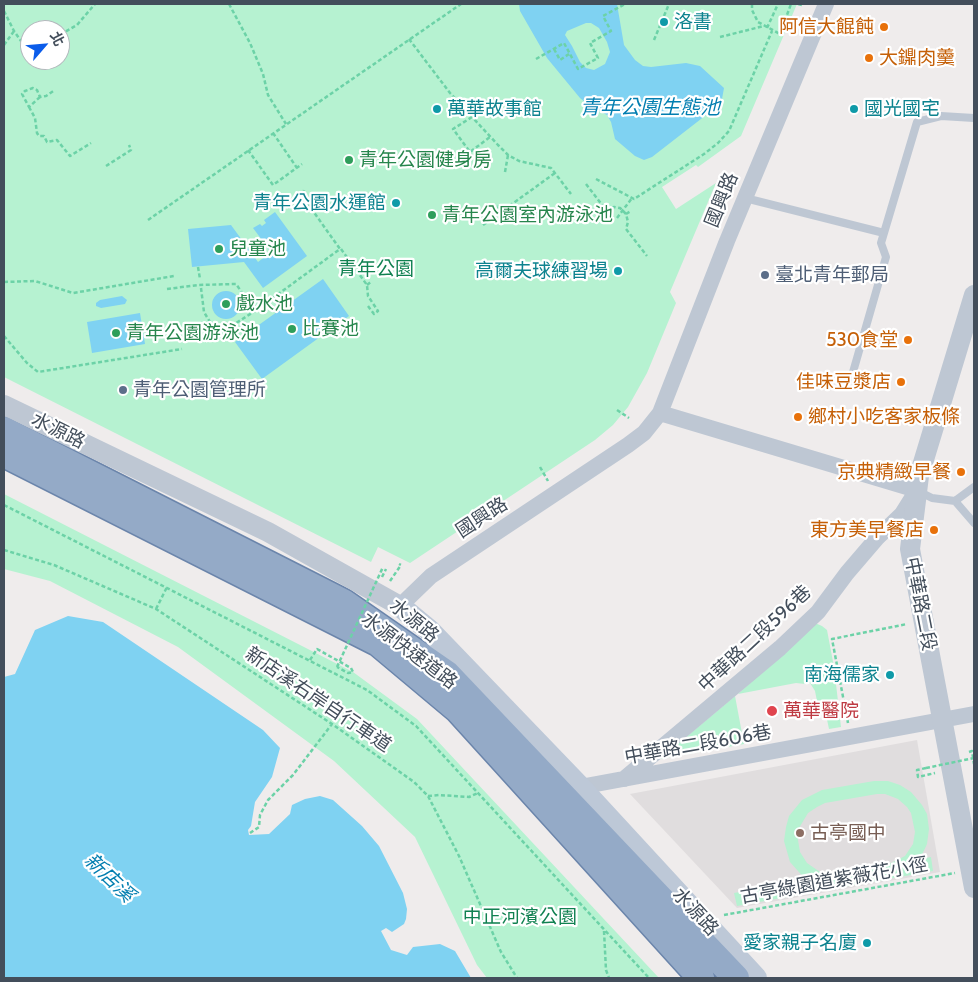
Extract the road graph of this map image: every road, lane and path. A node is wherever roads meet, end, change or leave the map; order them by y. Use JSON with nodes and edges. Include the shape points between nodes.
{"nodes":[{"id":1,"x":95,"y":4,"type":"edge"},
{"id":2,"x":229,"y":4,"type":"edge"},
{"id":3,"x":461,"y":4,"type":"edge"},
{"id":4,"x":625,"y":4,"type":"edge"},
{"id":5,"x":669,"y":4,"type":"edge"},
{"id":6,"x":752,"y":4,"type":"edge"},
{"id":7,"x":778,"y":4,"type":"edge"},
{"id":8,"x":791,"y":4,"type":"edge"},
{"id":9,"x":826,"y":4,"type":"edge"},
{"id":10,"x":4,"y":11,"type":"edge"},
{"id":11,"x":766,"y":27,"type":"junction"},
{"id":12,"x":70,"y":29,"type":"edge"},
{"id":13,"x":772,"y":30,"type":"junction"},
{"id":14,"x":14,"y":31,"type":"junction"},
{"id":15,"x":720,"y":37,"type":"dead end"},
{"id":16,"x":409,"y":39,"type":"junction"},
{"id":17,"x":20,"y":40,"type":"edge"},
{"id":18,"x":654,"y":40,"type":"dead end"},
{"id":19,"x":4,"y":45,"type":"edge"},
{"id":20,"x":554,"y":49,"type":"junction"},
{"id":21,"x":570,"y":54,"type":"junction"},
{"id":22,"x":536,"y":59,"type":"dead end"},
{"id":23,"x":55,"y":90,"type":"dead end"},
{"id":24,"x":40,"y":96,"type":"junction"},
{"id":25,"x":29,"y":107,"type":"junction"},
{"id":26,"x":472,"y":116,"type":"junction"},
{"id":27,"x":974,"y":118,"type":"edge"},
{"id":28,"x":286,"y":124,"type":"junction"},
{"id":29,"x":273,"y":133,"type":"junction"},
{"id":30,"x":490,"y":137,"type":"junction"},
{"id":31,"x":91,"y":143,"type":"dead end"},
{"id":32,"x":129,"y":145,"type":"dead end"},
{"id":33,"x":248,"y":150,"type":"junction"},
{"id":34,"x":508,"y":155,"type":"junction"},
{"id":35,"x":302,"y":164,"type":"dead end"},
{"id":36,"x":106,"y":166,"type":"dead end"},
{"id":37,"x":297,"y":168,"type":"junction"},
{"id":38,"x":505,"y":172,"type":"dead end"},
{"id":39,"x":555,"y":173,"type":"junction"},
{"id":40,"x":596,"y":179,"type":"dead end"},
{"id":41,"x":586,"y":184,"type":"dead end"},
{"id":42,"x":304,"y":190,"type":"dead end"},
{"id":43,"x":571,"y":194,"type":"dead end"},
{"id":44,"x":303,"y":197,"type":"junction"},
{"id":45,"x":632,"y":198,"type":"junction"},
{"id":46,"x":745,"y":198,"type":"junction"},
{"id":47,"x":499,"y":205,"type":"dead end"},
{"id":48,"x":288,"y":208,"type":"dead end"},
{"id":49,"x":623,"y":210,"type":"junction"},
{"id":50,"x":631,"y":211,"type":"dead end"},
{"id":51,"x":626,"y":214,"type":"junction"},
{"id":52,"x":497,"y":215,"type":"junction"},
{"id":53,"x":617,"y":218,"type":"dead end"},
{"id":54,"x":148,"y":220,"type":"dead end"},
{"id":55,"x":483,"y":225,"type":"dead end"},
{"id":56,"x":884,"y":233,"type":"junction"},
{"id":57,"x":340,"y":249,"type":"junction"},
{"id":58,"x":647,"y":256,"type":"dead end"},
{"id":59,"x":198,"y":267,"type":"dead end"},
{"id":60,"x":174,"y":276,"type":"dead end"},
{"id":61,"x":200,"y":279,"type":"dead end"},
{"id":62,"x":372,"y":281,"type":"dead end"},
{"id":63,"x":4,"y":282,"type":"edge"},
{"id":64,"x":366,"y":285,"type":"junction"},
{"id":65,"x":200,"y":288,"type":"dead end"},
{"id":66,"x":169,"y":289,"type":"dead end"},
{"id":67,"x":974,"y":295,"type":"edge"},
{"id":68,"x":368,"y":306,"type":"dead end"},
{"id":69,"x":255,"y":311,"type":"junction"},
{"id":70,"x":971,"y":320,"type":"edge"},
{"id":71,"x":4,"y":336,"type":"edge"},
{"id":72,"x":182,"y":349,"type":"dead end"},
{"id":73,"x":851,"y":379,"type":"dead end"},
{"id":74,"x":4,"y":405,"type":"edge"},
{"id":75,"x":617,"y":410,"type":"dead end"},
{"id":76,"x":660,"y":413,"type":"junction"},
{"id":77,"x":629,"y":418,"type":"dead end"},
{"id":78,"x":4,"y":430,"type":"edge"},
{"id":79,"x":4,"y":454,"type":"edge"},
{"id":80,"x":540,"y":467,"type":"dead end"},
{"id":81,"x":548,"y":481,"type":"dead end"},
{"id":82,"x":974,"y":487,"type":"edge"},
{"id":83,"x":917,"y":490,"type":"junction"},
{"id":84,"x":955,"y":501,"type":"junction"},
{"id":85,"x":4,"y":505,"type":"edge"},
{"id":86,"x":974,"y":523,"type":"edge"},
{"id":87,"x":4,"y":550,"type":"edge"},
{"id":88,"x":399,"y":564,"type":"dead end"},
{"id":89,"x":383,"y":568,"type":"dead end"},
{"id":90,"x":388,"y":583,"type":"dead end"},
{"id":91,"x":166,"y":587,"type":"junction"},
{"id":92,"x":400,"y":606,"type":"junction"},
{"id":93,"x":156,"y":609,"type":"junction"},
{"id":94,"x":923,"y":621,"type":"junction"},
{"id":95,"x":336,"y":658,"type":"junction"},
{"id":96,"x":340,"y":659,"type":"junction"},
{"id":97,"x":310,"y":660,"type":"junction"},
{"id":98,"x":974,"y":714,"type":"edge"},
{"id":99,"x":942,"y":721,"type":"junction"},
{"id":100,"x":332,"y":724,"type":"junction"},
{"id":101,"x":851,"y":738,"type":"junction"},
{"id":102,"x":970,"y":752,"type":"dead end"},
{"id":103,"x":939,"y":758,"type":"dead end"},
{"id":104,"x":974,"y":758,"type":"edge"},
{"id":105,"x":974,"y":764,"type":"edge"},
{"id":106,"x":624,"y":779,"type":"junction"},
{"id":107,"x":580,"y":787,"type":"junction"},
{"id":108,"x":478,"y":793,"type":"junction"},
{"id":109,"x":428,"y":796,"type":"junction"},
{"id":110,"x":250,"y":833,"type":"dead end"},
{"id":111,"x":973,"y":879,"type":"edge"},
{"id":112,"x":632,"y":904,"type":"junction"},
{"id":113,"x":702,"y":919,"type":"junction"},
{"id":114,"x":604,"y":929,"type":"junction"},
{"id":115,"x":517,"y":978,"type":"edge"},
{"id":116,"x":609,"y":978,"type":"edge"},
{"id":117,"x":649,"y":978,"type":"edge"},
{"id":118,"x":701,"y":978,"type":"edge"},
{"id":119,"x":718,"y":978,"type":"edge"},
{"id":120,"x":736,"y":978,"type":"edge"},
{"id":121,"x":756,"y":978,"type":"edge"}],
"edges":[{"from":1,"to":12,"type":"path"},
{"from":2,"to":28,"type":"path","via":[[250,43],[268,95]]},
{"from":3,"to":16,"type":"path"},
{"from":4,"to":21,"type":"path","via":[[603,16],[611,31],[590,43],[598,58],[578,69]]},
{"from":5,"to":18,"type":"path"},
{"from":6,"to":11,"type":"path","via":[[758,22]]},
{"from":7,"to":11,"type":"path"},
{"from":8,"to":13,"type":"path","via":[[780,34]]},
{"from":9,"to":46,"type":"street","name":"國興路"},
{"from":10,"to":14,"type":"path"},
{"from":11,"to":13,"type":"path"},
{"from":11,"to":15,"type":"path"},
{"from":13,"to":45,"type":"path","via":[[729,131],[704,154]]},
{"from":14,"to":17,"type":"path"},
{"from":14,"to":19,"type":"path"},
{"from":16,"to":26,"type":"path"},
{"from":16,"to":28,"type":"path"},
{"from":20,"to":21,"type":"path","via":[[564,44]]},
{"from":20,"to":21,"type":"path","via":[[560,60]]},
{"from":20,"to":22,"type":"path"},
{"from":23,"to":24,"type":"path"},
{"from":24,"to":25,"type":"path"},
{"from":24,"to":25,"type":"path","via":[[32,88],[25,91],[22,94]]},
{"from":25,"to":31,"type":"path","via":[[39,136],[44,136],[47,142],[57,140],[70,156]]},
{"from":26,"to":30,"type":"path"},
{"from":26,"to":30,"type":"path","via":[[453,129],[470,152]]},
{"from":27,"to":56,"type":"lane","via":[[941,116],[917,122]]},
{"from":28,"to":29,"type":"path"},
{"from":29,"to":33,"type":"path"},
{"from":29,"to":37,"type":"path"},
{"from":30,"to":34,"type":"path"},
{"from":32,"to":36,"type":"path","via":[[131,150]]},
{"from":33,"to":37,"type":"path","via":[[272,185]]},
{"from":33,"to":54,"type":"path"},
{"from":34,"to":38,"type":"path"},
{"from":34,"to":39,"type":"path","via":[[551,168]]},
{"from":35,"to":37,"type":"path"},
{"from":39,"to":43,"type":"path"},
{"from":39,"to":52,"type":"path"},
{"from":40,"to":45,"type":"path"},
{"from":41,"to":49,"type":"path","via":[[606,210],[614,206]]},
{"from":42,"to":44,"type":"path"},
{"from":44,"to":48,"type":"path"},
{"from":44,"to":57,"type":"path"},
{"from":45,"to":49,"type":"path"},
{"from":46,"to":56,"type":"lane"},
{"from":46,"to":76,"type":"street","name":"國興路"},
{"from":47,"to":52,"type":"path"},
{"from":49,"to":51,"type":"path"},
{"from":49,"to":53,"type":"path"},
{"from":50,"to":51,"type":"path"},
{"from":51,"to":58,"type":"path","via":[[626,229]]},
{"from":52,"to":55,"type":"path"},
{"from":56,"to":73,"type":"lane","via":[[881,243],[886,257]]},
{"from":57,"to":64,"type":"path"},
{"from":57,"to":69,"type":"path"},
{"from":59,"to":61,"type":"path"},
{"from":60,"to":63,"type":"path","via":[[73,293],[35,281]]},
{"from":62,"to":64,"type":"path"},
{"from":64,"to":68,"type":"path","via":[[368,296],[378,311],[374,314]]},
{"from":65,"to":69,"type":"path","via":[[204,312],[214,325],[230,327]]},
{"from":66,"to":69,"type":"path","via":[[236,284]]},
{"from":67,"to":70,"type":"street","name":"中華路二段"},
{"from":70,"to":83,"type":"street","name":"中華路二段"},
{"from":71,"to":72,"type":"path","via":[[38,372]]},
{"from":74,"to":92,"type":"street","name":"水源路","via":[[268,532]]},
{"from":75,"to":77,"type":"path"},
{"from":76,"to":83,"type":"street"},
{"from":76,"to":92,"type":"street","name":"國興路","via":[[644,433],[628,445],[431,576]]},
{"from":78,"to":120,"type":"highway","name":"水源快速道路","via":[[343,602],[447,674]]},
{"from":79,"to":112,"type":"highway","name":"水源快速道路","via":[[378,643],[458,710]]},
{"from":80,"to":81,"type":"path"},
{"from":82,"to":84,"type":"lane"},
{"from":83,"to":84,"type":"lane","via":[[932,498]]},
{"from":83,"to":94,"type":"street","name":"中華路二段","via":[[910,549]]},
{"from":83,"to":106,"type":"street","name":"中華路二段596巷","via":[[902,514],[877,538],[818,612]]},
{"from":84,"to":86,"type":"lane"},
{"from":85,"to":91,"type":"path"},
{"from":87,"to":93,"type":"path","name":"新店溪右岸自行車道","via":[[54,564]]},
{"from":88,"to":90,"type":"path"},
{"from":89,"to":96,"type":"path","bridge":true},
{"from":91,"to":93,"type":"path"},
{"from":91,"to":97,"type":"path"},
{"from":92,"to":107,"type":"main road","name":"水源路","via":[[429,630]]},
{"from":93,"to":100,"type":"path","name":"新店溪右岸自行車道"},
{"from":94,"to":99,"type":"street","name":"中華路二段"},
{"from":94,"to":101,"type":"path","via":[[832,639]]},
{"from":95,"to":96,"type":"path","bridge":true},
{"from":95,"to":96,"type":"path","bridge":true,"via":[[342,664],[352,668],[353,672],[348,673],[337,666]]},
{"from":95,"to":97,"type":"path","via":[[316,649]]},
{"from":97,"to":108,"type":"path","via":[[367,690],[416,726]]},
{"from":98,"to":99,"type":"street","name":"中華路二段606巷"},
{"from":99,"to":101,"type":"street","name":"中華路二段606巷"},
{"from":99,"to":111,"type":"street","name":"中華路二段"},
{"from":100,"to":109,"type":"path","name":"新店溪右岸自行車道","via":[[414,782]]},
{"from":100,"to":110,"type":"path","via":[[293,775],[268,800],[260,815],[259,827]]},
{"from":101,"to":106,"type":"street","name":"中華路二段606巷"},
{"from":102,"to":105,"type":"path","bridge":true},
{"from":103,"to":104,"type":"path","bridge":true,"via":[[940,765],[942,772],[918,777],[917,770],[936,766],[945,764]]},
{"from":106,"to":107,"type":"street","name":"中華路二段606巷"},
{"from":107,"to":113,"type":"main road","name":"水源路"},
{"from":108,"to":109,"type":"path","via":[[469,797]]},
{"from":108,"to":114,"type":"path"},
{"from":109,"to":115,"type":"path","name":"新店溪右岸自行車道"},
{"from":111,"to":113,"type":"path","name":"古亭綠園道紫薇花小徑"},
{"from":112,"to":118,"type":"highway","name":"水源快速道路"},
{"from":112,"to":119,"type":"highway","via":[[690,950]]},
{"from":113,"to":121,"type":"main road","name":"水源路"},
{"from":114,"to":116,"type":"path"},
{"from":114,"to":117,"type":"path"}]}
